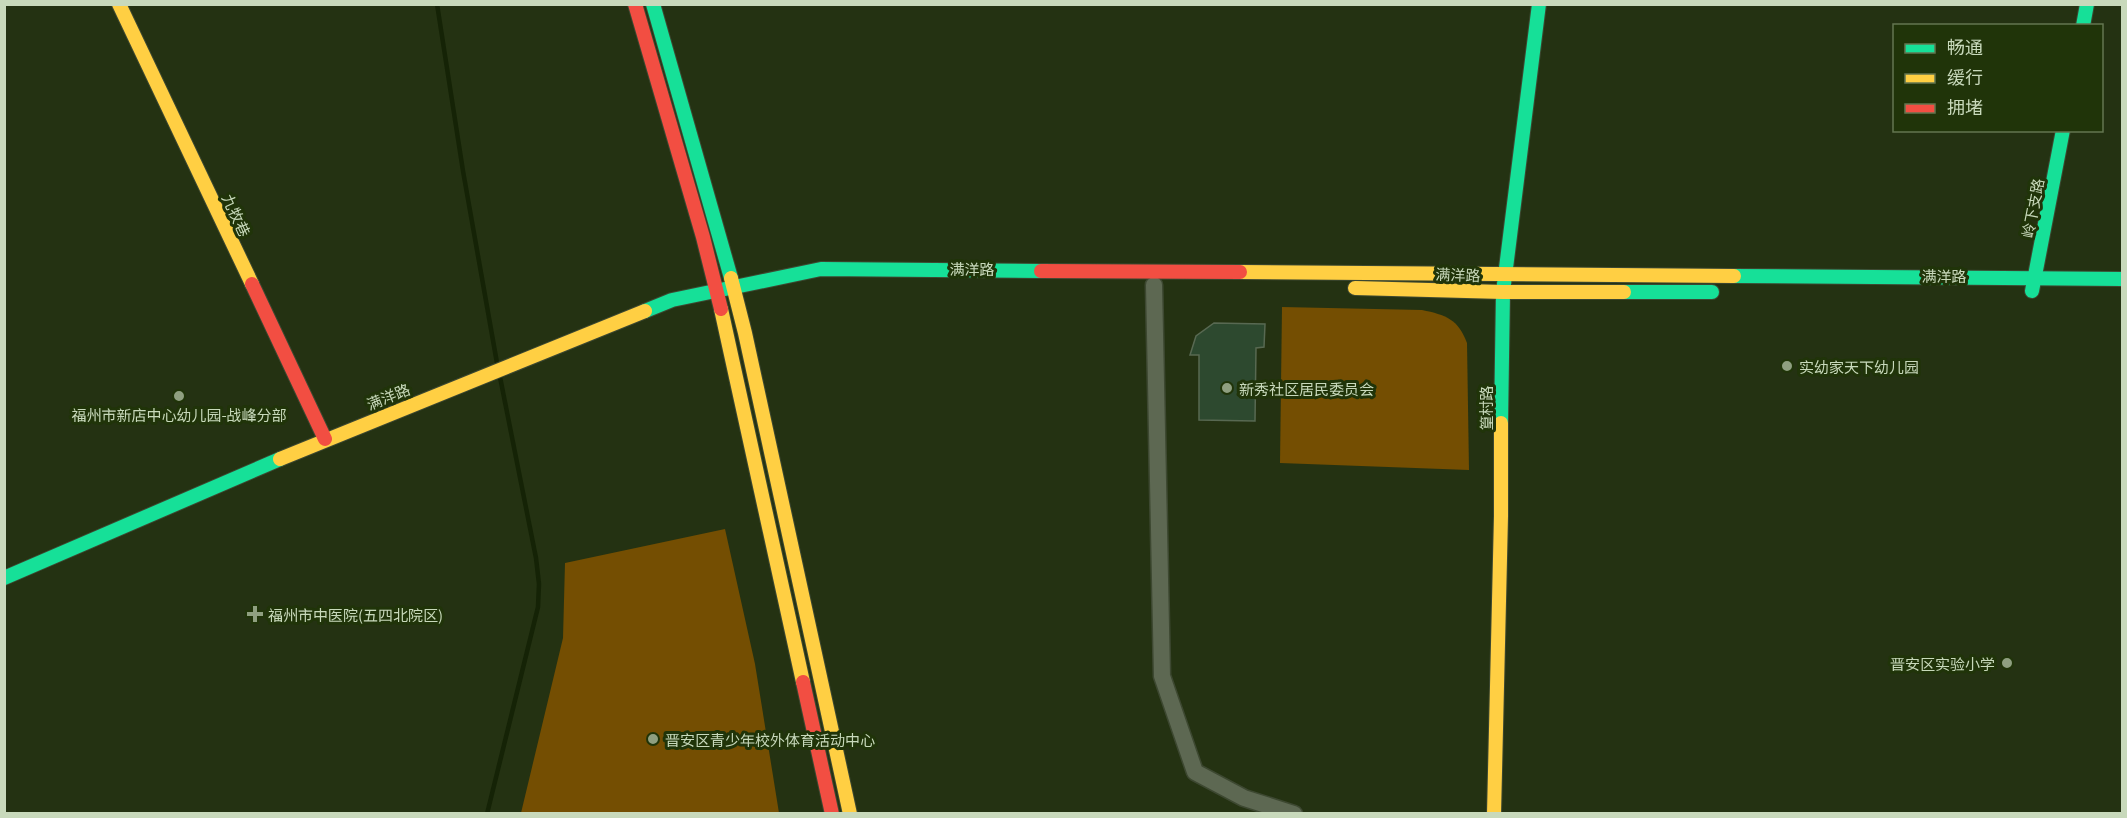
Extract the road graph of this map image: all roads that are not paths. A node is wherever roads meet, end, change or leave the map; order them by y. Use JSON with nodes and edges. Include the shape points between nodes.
{"nodes":[{"id":1,"x":119,"y":4,"type":"edge"},
{"id":2,"x":635,"y":4,"type":"edge"},
{"id":3,"x":653,"y":4,"type":"edge"},
{"id":4,"x":1539,"y":4,"type":"edge"},
{"id":5,"x":2087,"y":4,"type":"edge"},
{"id":6,"x":2083,"y":24,"type":"edge"},
{"id":7,"x":2063,"y":132,"type":"edge"},
{"id":8,"x":1505,"y":274,"type":"junction"},
{"id":9,"x":795,"y":275,"type":"junction"},
{"id":10,"x":2122,"y":279,"type":"edge"},
{"id":11,"x":821,"y":284,"type":"dead end"},
{"id":12,"x":1047,"y":285,"type":"dead end"},
{"id":13,"x":1154,"y":285,"type":"junction"},
{"id":14,"x":2033,"y":285,"type":"junction"},
{"id":15,"x":1188,"y":286,"type":"dead end"},
{"id":16,"x":733,"y":288,"type":"junction"},
{"id":17,"x":1340,"y":288,"type":"dead end"},
{"id":18,"x":717,"y":291,"type":"junction"},
{"id":19,"x":1951,"y":291,"type":"dead end"},
{"id":20,"x":1503,"y":292,"type":"junction"},
{"id":21,"x":1728,"y":292,"type":"dead end"},
{"id":22,"x":2122,"y":292,"type":"edge"},
{"id":23,"x":325,"y":439,"type":"junction"},
{"id":24,"x":4,"y":578,"type":"edge"},
{"id":25,"x":832,"y":813,"type":"edge"},
{"id":26,"x":849,"y":813,"type":"edge"},
{"id":27,"x":1294,"y":813,"type":"edge"},
{"id":28,"x":1494,"y":813,"type":"edge"}],
"edges":[{"from":1,"to":23,"type":"street","name":"九牧巷"},
{"from":2,"to":18,"type":"street"},
{"from":3,"to":16,"type":"street"},
{"from":4,"to":8,"type":"street","name":"篁村路"},
{"from":5,"to":6,"type":"street"},
{"from":7,"to":14,"type":"street","name":"岭下支路"},
{"from":8,"to":9,"type":"street","name":"满洋路","via":[[821,269]]},
{"from":8,"to":14,"type":"street","name":"满洋路"},
{"from":8,"to":20,"type":"street","name":"篁村路"},
{"from":9,"to":11,"type":"street"},
{"from":9,"to":16,"type":"street","name":"满洋路"},
{"from":10,"to":14,"type":"street","name":"满洋路"},
{"from":12,"to":13,"type":"street"},
{"from":13,"to":15,"type":"street"},
{"from":13,"to":27,"type":"street","via":[[1162,676],[1195,772],[1244,798]]},
{"from":14,"to":19,"type":"street","name":"满洋路"},
{"from":14,"to":22,"type":"street","name":"满洋路"},
{"from":16,"to":18,"type":"street","name":"满洋路"},
{"from":16,"to":26,"type":"street"},
{"from":17,"to":20,"type":"street","name":"满洋路"},
{"from":18,"to":23,"type":"street","name":"满洋路","via":[[672,300]]},
{"from":18,"to":25,"type":"street"},
{"from":20,"to":21,"type":"street","name":"满洋路"},
{"from":20,"to":28,"type":"street","name":"篁村路"},
{"from":23,"to":24,"type":"street","name":"满洋路"}]}
